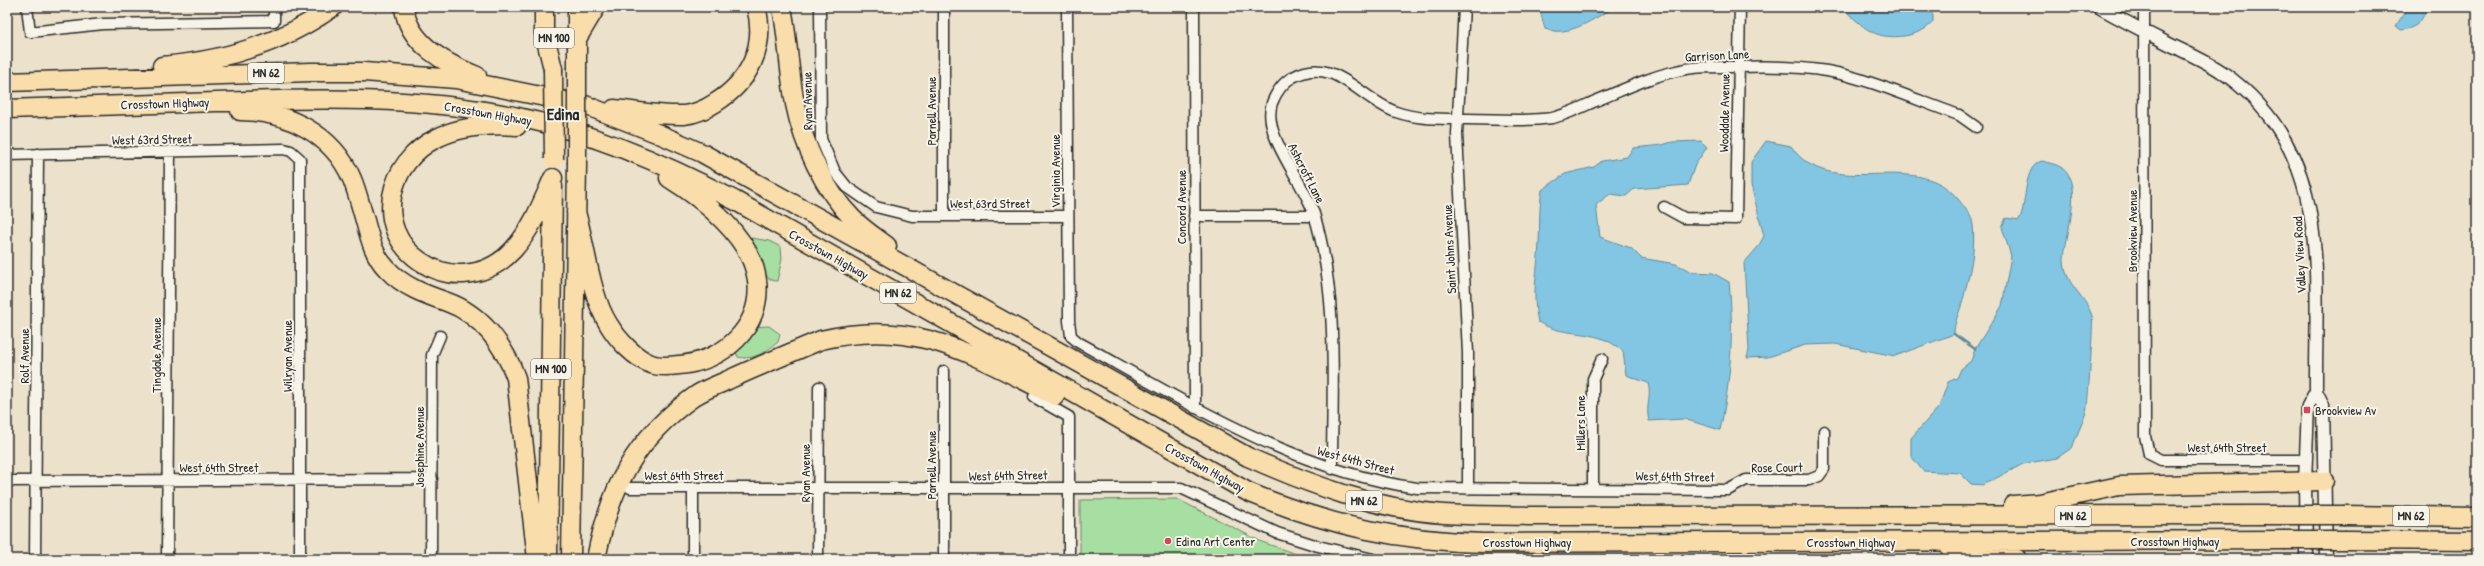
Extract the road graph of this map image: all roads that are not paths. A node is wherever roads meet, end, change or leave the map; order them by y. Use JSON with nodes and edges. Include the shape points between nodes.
{"nodes":[{"id":1,"x":27,"y":7,"type":"edge"},
{"id":2,"x":274,"y":7,"type":"edge"},
{"id":3,"x":333,"y":7,"type":"edge"},
{"id":4,"x":404,"y":7,"type":"edge"},
{"id":5,"x":544,"y":7,"type":"edge"},
{"id":6,"x":555,"y":7,"type":"edge"},
{"id":7,"x":577,"y":7,"type":"edge"},
{"id":8,"x":596,"y":7,"type":"edge"},
{"id":9,"x":756,"y":7,"type":"edge"},
{"id":10,"x":782,"y":7,"type":"edge"},
{"id":11,"x":820,"y":7,"type":"edge"},
{"id":12,"x":944,"y":7,"type":"edge"},
{"id":13,"x":1067,"y":7,"type":"edge"},
{"id":14,"x":1194,"y":7,"type":"edge"},
{"id":15,"x":1464,"y":7,"type":"edge"},
{"id":16,"x":1740,"y":7,"type":"edge"},
{"id":17,"x":2099,"y":7,"type":"edge"},
{"id":18,"x":2144,"y":7,"type":"edge"},
{"id":19,"x":2144,"y":32,"type":"junction"},
{"id":20,"x":577,"y":38,"type":"junction"},
{"id":21,"x":1738,"y":67,"type":"junction"},
{"id":22,"x":553,"y":69,"type":"junction"},
{"id":23,"x":7,"y":81,"type":"edge"},
{"id":24,"x":524,"y":91,"type":"junction"},
{"id":25,"x":138,"y":104,"type":"junction"},
{"id":26,"x":585,"y":105,"type":"junction"},
{"id":27,"x":7,"y":109,"type":"edge"},
{"id":28,"x":1458,"y":119,"type":"junction"},
{"id":29,"x":1976,"y":127,"type":"dead end"},
{"id":30,"x":568,"y":131,"type":"junction"},
{"id":31,"x":618,"y":147,"type":"junction"},
{"id":32,"x":170,"y":151,"type":"junction"},
{"id":33,"x":38,"y":154,"type":"junction"},
{"id":34,"x":296,"y":154,"type":"joint"},
{"id":35,"x":7,"y":155,"type":"edge"},
{"id":36,"x":553,"y":178,"type":"junction"},
{"id":37,"x":1664,"y":207,"type":"dead end"},
{"id":38,"x":576,"y":212,"type":"junction"},
{"id":39,"x":912,"y":216,"type":"joint"},
{"id":40,"x":944,"y":216,"type":"junction"},
{"id":41,"x":1068,"y":216,"type":"junction"},
{"id":42,"x":1194,"y":216,"type":"junction"},
{"id":43,"x":1314,"y":216,"type":"junction"},
{"id":44,"x":919,"y":273,"type":"junction"},
{"id":45,"x":440,"y":336,"type":"dead end"},
{"id":46,"x":1071,"y":336,"type":"joint"},
{"id":47,"x":1602,"y":359,"type":"dead end"},
{"id":48,"x":944,"y":371,"type":"dead end"},
{"id":49,"x":819,"y":387,"type":"dead end"},
{"id":50,"x":2316,"y":391,"type":"junction"},
{"id":51,"x":1034,"y":397,"type":"dead end"},
{"id":52,"x":1195,"y":408,"type":"junction"},
{"id":53,"x":1824,"y":431,"type":"dead end"},
{"id":54,"x":1173,"y":450,"type":"junction"},
{"id":55,"x":2149,"y":454,"type":"joint"},
{"id":56,"x":2306,"y":460,"type":"junction"},
{"id":57,"x":1332,"y":469,"type":"junction"},
{"id":58,"x":300,"y":479,"type":"junction"},
{"id":59,"x":432,"y":479,"type":"junction"},
{"id":60,"x":168,"y":480,"type":"junction"},
{"id":61,"x":7,"y":481,"type":"edge"},
{"id":62,"x":36,"y":481,"type":"junction"},
{"id":63,"x":2324,"y":481,"type":"junction"},
{"id":64,"x":2305,"y":482,"type":"junction"},
{"id":65,"x":1736,"y":484,"type":"joint"},
{"id":66,"x":1068,"y":487,"type":"junction"},
{"id":67,"x":630,"y":488,"type":"dead end"},
{"id":68,"x":693,"y":488,"type":"junction"},
{"id":69,"x":818,"y":488,"type":"junction"},
{"id":70,"x":1592,"y":488,"type":"junction"},
{"id":71,"x":944,"y":489,"type":"junction"},
{"id":72,"x":1468,"y":489,"type":"junction"},
{"id":73,"x":2477,"y":509,"type":"edge"},
{"id":74,"x":2374,"y":516,"type":"junction"},
{"id":75,"x":1864,"y":517,"type":"junction"},
{"id":76,"x":2477,"y":517,"type":"edge"},
{"id":77,"x":2475,"y":541,"type":"edge"},
{"id":78,"x":1861,"y":542,"type":"junction"},
{"id":79,"x":35,"y":559,"type":"edge"},
{"id":80,"x":168,"y":559,"type":"edge"},
{"id":81,"x":300,"y":559,"type":"edge"},
{"id":82,"x":432,"y":559,"type":"edge"},
{"id":83,"x":537,"y":559,"type":"edge"},
{"id":84,"x":548,"y":559,"type":"edge"},
{"id":85,"x":571,"y":559,"type":"edge"},
{"id":86,"x":596,"y":559,"type":"edge"},
{"id":87,"x":693,"y":559,"type":"edge"},
{"id":88,"x":818,"y":559,"type":"edge"},
{"id":89,"x":944,"y":559,"type":"edge"},
{"id":90,"x":1069,"y":559,"type":"edge"},
{"id":91,"x":1372,"y":559,"type":"edge"},
{"id":92,"x":2016,"y":559,"type":"edge"},
{"id":93,"x":2306,"y":559,"type":"edge"},
{"id":94,"x":2326,"y":559,"type":"edge"}],
"edges":[{"from":1,"to":2,"type":"street","via":[[30,32],[103,24],[274,21]]},
{"from":3,"to":23,"type":"highway","via":[[290,33],[239,52],[184,64]]},
{"from":4,"to":24,"type":"highway","via":[[415,37],[442,60],[482,78]]},
{"from":5,"to":22,"type":"highway","via":[[544,32]]},
{"from":6,"to":22,"type":"highway","number":"MN 100"},
{"from":7,"to":20,"type":"highway","number":"MN 100"},
{"from":8,"to":20,"type":"highway"},
{"from":9,"to":26,"type":"highway","via":[[759,37],[753,63],[739,84],[713,104],[684,115]]},
{"from":10,"to":44,"type":"highway","via":[[796,109],[819,169],[854,219]]},
{"from":11,"to":39,"type":"street","name":"Ryan Avenue","via":[[819,120],[821,139],[827,156],[835,172],[861,198],[876,207]]},
{"from":12,"to":40,"type":"street","name":"Parnell Avenue"},
{"from":13,"to":41,"type":"street","name":"Virginia Avenue"},
{"from":14,"to":42,"type":"street","name":"Concord Avenue"},
{"from":15,"to":28,"type":"street","name":"Saint Johns Avenue"},
{"from":16,"to":21,"type":"street","name":"Wooddale Avenue"},
{"from":17,"to":19,"type":"street","name":"Valley View Road"},
{"from":18,"to":19,"type":"street","name":"Brookview Avenue"},
{"from":19,"to":50,"type":"street","name":"Valley View Road","via":[[2222,72],[2245,90],[2282,135],[2296,161],[2312,217],[2315,246]]},
{"from":19,"to":55,"type":"street","name":"Brookview Avenue","via":[[2145,436]]},
{"from":20,"to":38,"type":"highway","number":"MN 100","bridge":true},
{"from":21,"to":28,"type":"street","name":"Garrison Lane","via":[[1693,69],[1658,76],[1551,118]]},
{"from":21,"to":29,"type":"street","name":"Garrison Lane","via":[[1777,66],[1828,71],[1959,115]]},
{"from":21,"to":37,"type":"street","name":"Wooddale Avenue","via":[[1736,220],[1684,218]]},
{"from":22,"to":36,"type":"highway","number":"MN 100","bridge":true},
{"from":23,"to":24,"type":"highway","name":"Crosstown Highway","number":"MN 62","via":[[364,72],[456,79]]},
{"from":24,"to":26,"type":"highway","name":"Crosstown Highway","number":"MN 62"},
{"from":25,"to":27,"type":"highway","name":"Crosstown Highway","number":"MN 62"},
{"from":25,"to":30,"type":"highway","name":"Crosstown Highway","number":"MN 62","via":[[308,98],[404,101],[486,111]]},
{"from":25,"to":83,"type":"highway","via":[[278,115],[312,130],[337,153],[352,179],[374,249],[387,269],[427,296],[447,302],[479,321],[492,334],[512,365],[518,391]]},
{"from":26,"to":44,"type":"highway","name":"Crosstown Highway","number":"MN 62","via":[[702,153]]},
{"from":28,"to":43,"type":"street","name":"Ashcroft Lane","via":[[1415,117],[1397,112],[1366,96],[1340,76],[1327,71],[1313,70],[1287,80],[1272,103],[1271,131],[1303,187]]},
{"from":28,"to":72,"type":"street","name":"Saint Johns Avenue","via":[[1458,174],[1468,353]]},
{"from":30,"to":31,"type":"highway","name":"Crosstown Highway","number":"MN 62"},
{"from":30,"to":36,"type":"highway","via":[[482,126],[436,138],[422,148],[400,172],[393,187],[391,219],[403,246],[422,263],[453,274],[481,271],[505,257],[522,239]]},
{"from":31,"to":38,"type":"highway","via":[[700,199],[745,247],[757,280],[756,301],[745,328],[732,346],[717,356],[697,364],[673,366],[652,364],[635,354],[609,325],[596,294]]},
{"from":31,"to":54,"type":"highway","name":"Crosstown Highway","number":"MN 62","via":[[676,171],[734,200]]},
{"from":32,"to":33,"type":"street","name":"West 63rd Street"},
{"from":32,"to":34,"type":"street","name":"West 63rd Street","via":[[284,149]]},
{"from":32,"to":60,"type":"street","name":"Tingdale Avenue"},
{"from":33,"to":35,"type":"street","name":"West 63rd Street"},
{"from":33,"to":62,"type":"street","name":"Rolf Avenue"},
{"from":34,"to":58,"type":"street","name":"Wilryan Avenue","via":[[301,163]]},
{"from":36,"to":84,"type":"highway","number":"MN 100"},
{"from":38,"to":85,"type":"highway","number":"MN 100"},
{"from":39,"to":40,"type":"street","name":"West 63rd Street"},
{"from":40,"to":41,"type":"street","name":"West 63rd Street"},
{"from":41,"to":46,"type":"street","name":"Virginia Avenue"},
{"from":42,"to":43,"type":"street"},
{"from":42,"to":52,"type":"street","name":"Concord Avenue"},
{"from":43,"to":57,"type":"street","name":"Ashcroft Lane","via":[[1325,263],[1330,301]]},
{"from":44,"to":75,"type":"highway","name":"Crosstown Highway","number":"MN 62","via":[[1248,457],[1310,484],[1363,500],[1444,514]]},
{"from":45,"to":59,"type":"street","name":"Josephine Avenue","via":[[432,355]]},
{"from":46,"to":52,"type":"street","name":"West 64th Street"},
{"from":47,"to":70,"type":"street","name":"Millers Lane","via":[[1593,378]]},
{"from":48,"to":71,"type":"street","name":"Parnell Avenue"},
{"from":49,"to":69,"type":"street","name":"Ryan Avenue"},
{"from":50,"to":56,"type":"street","name":"Valley View Road","via":[[2308,406]]},
{"from":50,"to":63,"type":"street","name":"Valley View Road","via":[[2323,405]]},
{"from":51,"to":66,"type":"street","via":[[1069,417]]},
{"from":52,"to":57,"type":"street","name":"West 64th Street"},
{"from":53,"to":65,"type":"street","name":"Rose Court","via":[[1824,469],[1819,476],[1809,480],[1746,480]]},
{"from":54,"to":78,"type":"highway","name":"Crosstown Highway","number":"MN 62","via":[[1242,488],[1287,508],[1364,531],[1403,538],[1484,543]]},
{"from":54,"to":86,"type":"highway","via":[[950,346],[891,332],[843,335],[821,340],[696,395],[660,424],[637,451],[620,480],[605,519]]},
{"from":55,"to":56,"type":"street","name":"West 64th Street","via":[[2161,460]]},
{"from":56,"to":64,"type":"street","name":"Valley View Road"},
{"from":57,"to":72,"type":"street","name":"West 64th Street","via":[[1387,484],[1417,488]]},
{"from":58,"to":59,"type":"street","name":"West 64th Street"},
{"from":58,"to":60,"type":"street","name":"West 64th Street"},
{"from":58,"to":81,"type":"street","name":"Wilryan Avenue"},
{"from":59,"to":82,"type":"street","name":"Josephine Avenue"},
{"from":60,"to":62,"type":"street","name":"West 64th Street"},
{"from":60,"to":80,"type":"street","name":"Tingdale Avenue"},
{"from":61,"to":62,"type":"street","name":"West 64th Street"},
{"from":62,"to":79,"type":"street","name":"Rolf Avenue"},
{"from":63,"to":64,"type":"highway"},
{"from":63,"to":94,"type":"street","name":"Valley View Road"},
{"from":64,"to":75,"type":"highway","via":[[2119,486],[2040,503]]},
{"from":64,"to":93,"type":"street","name":"Valley View Road"},
{"from":65,"to":70,"type":"street","name":"West 64th Street","via":[[1728,490]]},
{"from":66,"to":71,"type":"street","name":"West 64th Street"},
{"from":66,"to":90,"type":"street"},
{"from":66,"to":91,"type":"street","name":"West 64th Street","via":[[1181,488],[1277,533]]},
{"from":67,"to":68,"type":"street","name":"West 64th Street"},
{"from":68,"to":69,"type":"street","name":"West 64th Street"},
{"from":68,"to":87,"type":"street"},
{"from":69,"to":71,"type":"street","name":"West 64th Street"},
{"from":69,"to":88,"type":"street","name":"Ryan Avenue"},
{"from":70,"to":72,"type":"street","name":"West 64th Street"},
{"from":71,"to":89,"type":"street","name":"Parnell Avenue"},
{"from":73,"to":74,"type":"highway"},
{"from":74,"to":75,"type":"highway","name":"Crosstown Highway","number":"MN 62","bridge":true},
{"from":74,"to":76,"type":"highway","name":"Crosstown Highway","number":"MN 62"},
{"from":77,"to":78,"type":"highway","name":"Crosstown Highway","number":"MN 62","bridge":true},
{"from":78,"to":92,"type":"highway"}]}
